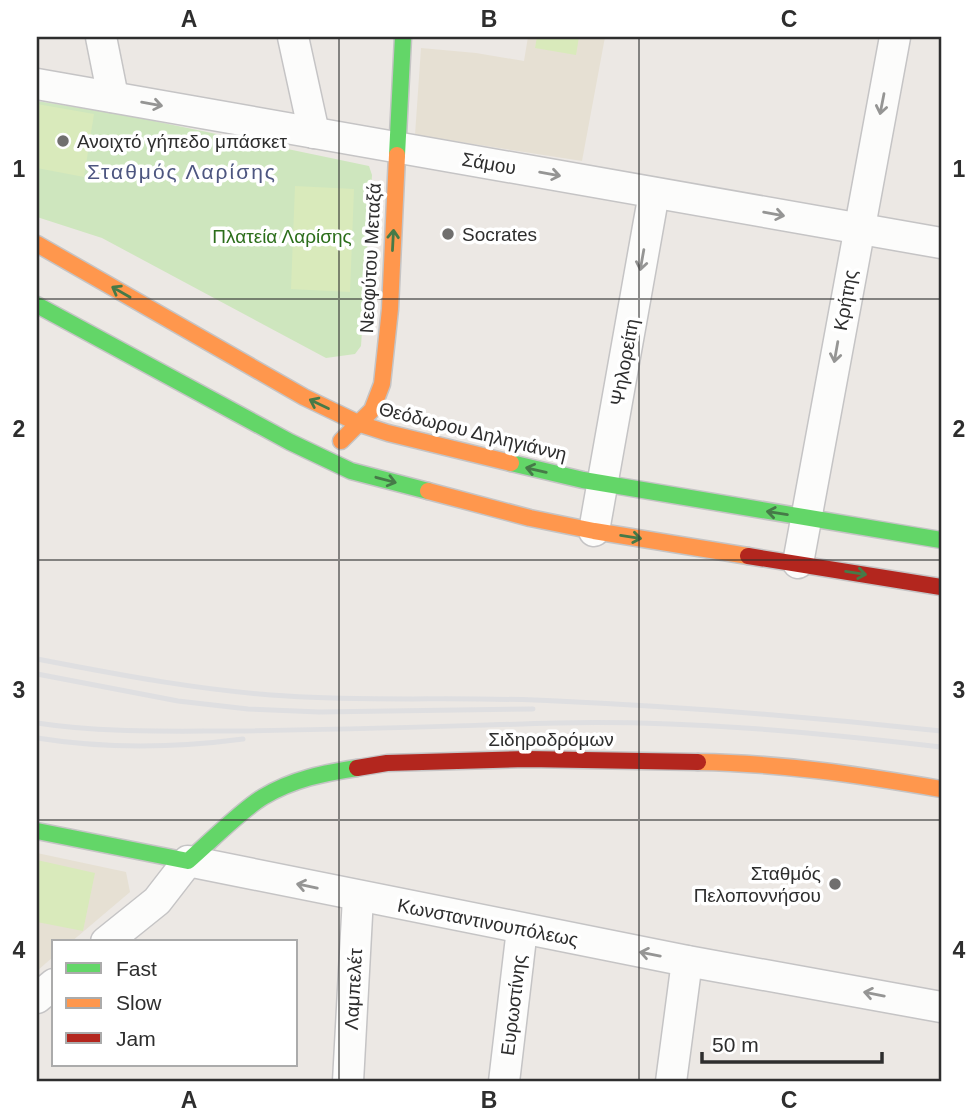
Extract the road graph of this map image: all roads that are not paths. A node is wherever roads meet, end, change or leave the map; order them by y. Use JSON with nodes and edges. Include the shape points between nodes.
{"nodes":[{"id":1,"x":101,"y":37,"type":"edge"},
{"id":2,"x":293,"y":37,"type":"edge"},
{"id":3,"x":403,"y":37,"type":"edge"},
{"id":4,"x":895,"y":37,"type":"edge"},
{"id":5,"x":37,"y":84,"type":"edge"},
{"id":6,"x":113,"y":97,"type":"junction"},
{"id":7,"x":314,"y":133,"type":"junction"},
{"id":8,"x":397,"y":148,"type":"junction"},
{"id":9,"x":654,"y":192,"type":"junction"},
{"id":10,"x":858,"y":229,"type":"junction"},
{"id":11,"x":941,"y":243,"type":"edge"},
{"id":12,"x":37,"y":244,"type":"edge"},
{"id":13,"x":37,"y":305,"type":"edge"},
{"id":14,"x":360,"y":424,"type":"junction"},
{"id":15,"x":321,"y":459,"type":"junction"},
{"id":16,"x":603,"y":484,"type":"junction"},
{"id":17,"x":806,"y":518,"type":"junction"},
{"id":18,"x":594,"y":531,"type":"junction"},
{"id":19,"x":941,"y":540,"type":"edge"},
{"id":20,"x":798,"y":564,"type":"junction"},
{"id":21,"x":941,"y":587,"type":"edge"},
{"id":22,"x":941,"y":789,"type":"edge"},
{"id":23,"x":37,"y":831,"type":"edge"},
{"id":24,"x":188,"y":861,"type":"junction"},
{"id":25,"x":358,"y":897,"type":"junction"},
{"id":26,"x":522,"y":929,"type":"junction"},
{"id":27,"x":108,"y":940,"type":"edge"},
{"id":28,"x":687,"y":961,"type":"junction"},
{"id":29,"x":52,"y":986,"type":"edge"},
{"id":30,"x":37,"y":998,"type":"edge"},
{"id":31,"x":941,"y":1007,"type":"edge"},
{"id":32,"x":348,"y":1082,"type":"edge"},
{"id":33,"x":504,"y":1082,"type":"edge"},
{"id":34,"x":671,"y":1082,"type":"edge"}],
"edges":[{"from":1,"to":6,"type":"street"},
{"from":2,"to":7,"type":"street"},
{"from":3,"to":8,"type":"main road","name":"Νεοφύτου Μεταξά"},
{"from":4,"to":10,"type":"street","name":"Κρήτης","one_way":true},
{"from":5,"to":6,"type":"street","name":"Σάμου"},
{"from":6,"to":7,"type":"street","name":"Σάμου","one_way":true},
{"from":7,"to":8,"type":"street","name":"Σάμου"},
{"from":8,"to":9,"type":"street","name":"Σάμου","one_way":true},
{"from":14,"to":8,"type":"main road","name":"Νεοφύτου Μεταξά","one_way":true,"via":[[374,405],[383,377]]},
{"from":9,"to":10,"type":"street","name":"Σάμου","one_way":true},
{"from":9,"to":16,"type":"street","name":"Ψηλορείτη","one_way":true},
{"from":10,"to":11,"type":"street","name":"Σάμου"},
{"from":10,"to":17,"type":"street","name":"Κρήτης","one_way":true},
{"from":14,"to":12,"type":"main road","name":"Θεόδωρου Δηληγιάννη","one_way":true,"via":[[304,397]]},
{"from":13,"to":15,"type":"main road"},
{"from":14,"to":15,"type":"main road","name":"Νεοφύτου Μεταξά"},
{"from":16,"to":14,"type":"main road","name":"Θεόδωρου Δηληγιάννη","one_way":true,"via":[[408,440]]},
{"from":15,"to":18,"type":"main road","one_way":true,"via":[[351,471]]},
{"from":17,"to":16,"type":"main road","name":"Θεόδωρου Δηληγιάννη","one_way":true},
{"from":16,"to":18,"type":"street","name":"Ψηλορείτη"},
{"from":17,"to":19,"type":"main road","name":"Θεόδωρου Δηληγιάννη"},
{"from":17,"to":20,"type":"street","name":"Κρήτης"},
{"from":18,"to":20,"type":"main road","one_way":true},
{"from":20,"to":21,"type":"main road","one_way":true},
{"from":22,"to":24,"type":"main road","name":"Σιδηροδρόμων","via":[[755,763],[527,759],[387,763],[318,774],[288,784],[261,798]]},
{"from":23,"to":24,"type":"main road","name":"Κωνσταντινουπόλεως"},
{"from":25,"to":24,"type":"street","name":"Κωνσταντινουπόλεως","one_way":true},
{"from":24,"to":27,"type":"street","via":[[157,901]]},
{"from":25,"to":26,"type":"street","name":"Κωνσταντινουπόλεως"},
{"from":25,"to":32,"type":"street","name":"Λαμπελέτ"},
{"from":28,"to":26,"type":"street","name":"Κωνσταντινουπόλεως","one_way":true},
{"from":26,"to":33,"type":"street","name":"Ευρωστίνης"},
{"from":31,"to":28,"type":"street","name":"Κωνσταντινουπόλεως","one_way":true},
{"from":28,"to":34,"type":"street"},
{"from":29,"to":30,"type":"street"}]}
